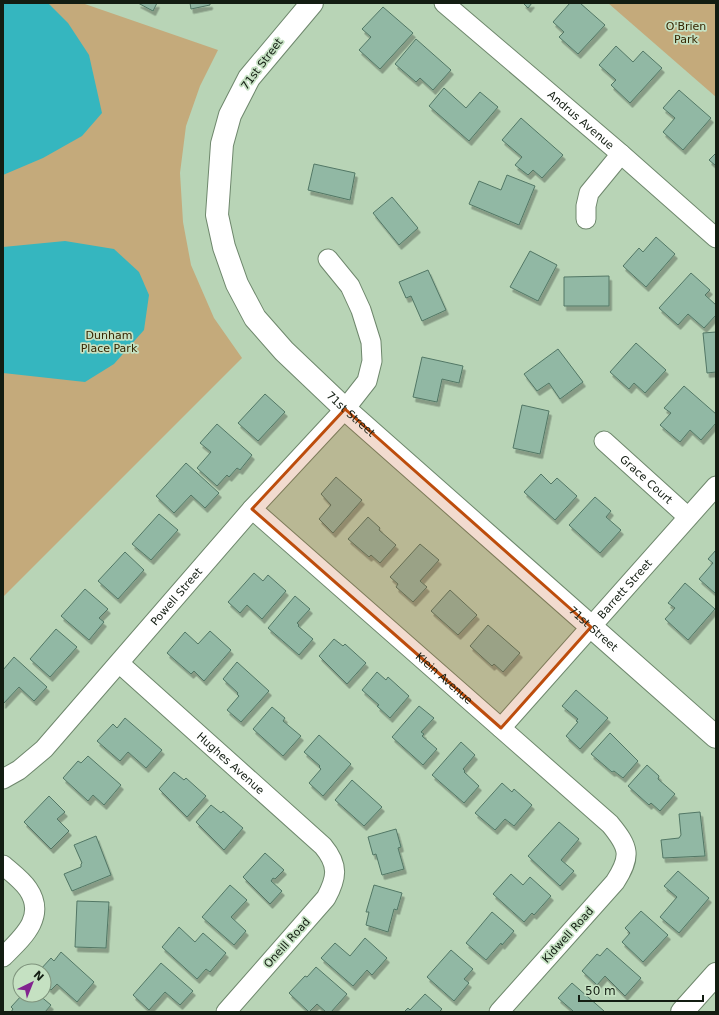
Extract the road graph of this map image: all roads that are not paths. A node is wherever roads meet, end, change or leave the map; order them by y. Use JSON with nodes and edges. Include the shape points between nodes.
{"nodes":[{"id":1,"x":312,"y":3,"type":"edge"},
{"id":2,"x":444,"y":3,"type":"edge"},
{"id":3,"x":621,"y":154,"type":"junction"},
{"id":4,"x":586,"y":219,"type":"dead end"},
{"id":5,"x":716,"y":238,"type":"edge"},
{"id":6,"x":328,"y":259,"type":"dead end"},
{"id":7,"x":345,"y":409,"type":"junction"},
{"id":8,"x":604,"y":440,"type":"dead end"},
{"id":9,"x":716,"y":486,"type":"edge"},
{"id":10,"x":252,"y":509,"type":"junction"},
{"id":11,"x":688,"y":517,"type":"junction"},
{"id":12,"x":591,"y":627,"type":"junction"},
{"id":13,"x":120,"y":662,"type":"junction"},
{"id":14,"x":501,"y":728,"type":"junction"},
{"id":15,"x":716,"y":737,"type":"edge"},
{"id":16,"x":3,"y":780,"type":"edge"},
{"id":17,"x":626,"y":854,"type":"joint"},
{"id":18,"x":3,"y":865,"type":"edge"},
{"id":19,"x":334,"y":868,"type":"joint"},
{"id":20,"x":3,"y":957,"type":"edge"},
{"id":21,"x":716,"y":974,"type":"edge"},
{"id":22,"x":226,"y":1012,"type":"edge"},
{"id":23,"x":499,"y":1012,"type":"edge"},
{"id":24,"x":682,"y":1012,"type":"edge"}],
"edges":[{"from":1,"to":7,"type":"street","name":"71st Street","via":[[249,78],[230,115],[222,144],[217,215],[224,247],[237,284],[255,318],[284,351]]},
{"from":2,"to":3,"type":"street","name":"Andrus Avenue"},
{"from":3,"to":4,"type":"street","via":[[589,193]]},
{"from":3,"to":5,"type":"street","name":"Andrus Avenue"},
{"from":6,"to":7,"type":"street","name":"Powell Street","via":[[350,286],[371,342],[372,361],[367,381]]},
{"from":7,"to":10,"type":"street","name":"Powell Street"},
{"from":7,"to":12,"type":"street","name":"71st Street"},
{"from":8,"to":11,"type":"street","name":"Grace Court"},
{"from":9,"to":11,"type":"street","name":"Barrett Street"},
{"from":10,"to":13,"type":"street","name":"Powell Street"},
{"from":10,"to":14,"type":"street","name":"Klein Avenue"},
{"from":11,"to":12,"type":"street","name":"Barrett Street"},
{"from":12,"to":14,"type":"street","name":"Barrett Street"},
{"from":12,"to":15,"type":"street","name":"71st Street"},
{"from":13,"to":16,"type":"street","name":"Powell Street","via":[[44,748]]},
{"from":13,"to":19,"type":"street","name":"Hughes Avenue","via":[[323,846]]},
{"from":14,"to":17,"type":"street","name":"Klein Avenue","via":[[610,824],[623,839]]},
{"from":17,"to":23,"type":"street","name":"Kidwell Road","via":[[624,868],[615,882]]},
{"from":18,"to":20,"type":"street","via":[[28,889],[35,907],[28,930]]},
{"from":19,"to":22,"type":"street","name":"Oneill Road","via":[[335,882],[326,898]]},
{"from":21,"to":24,"type":"street"}]}
